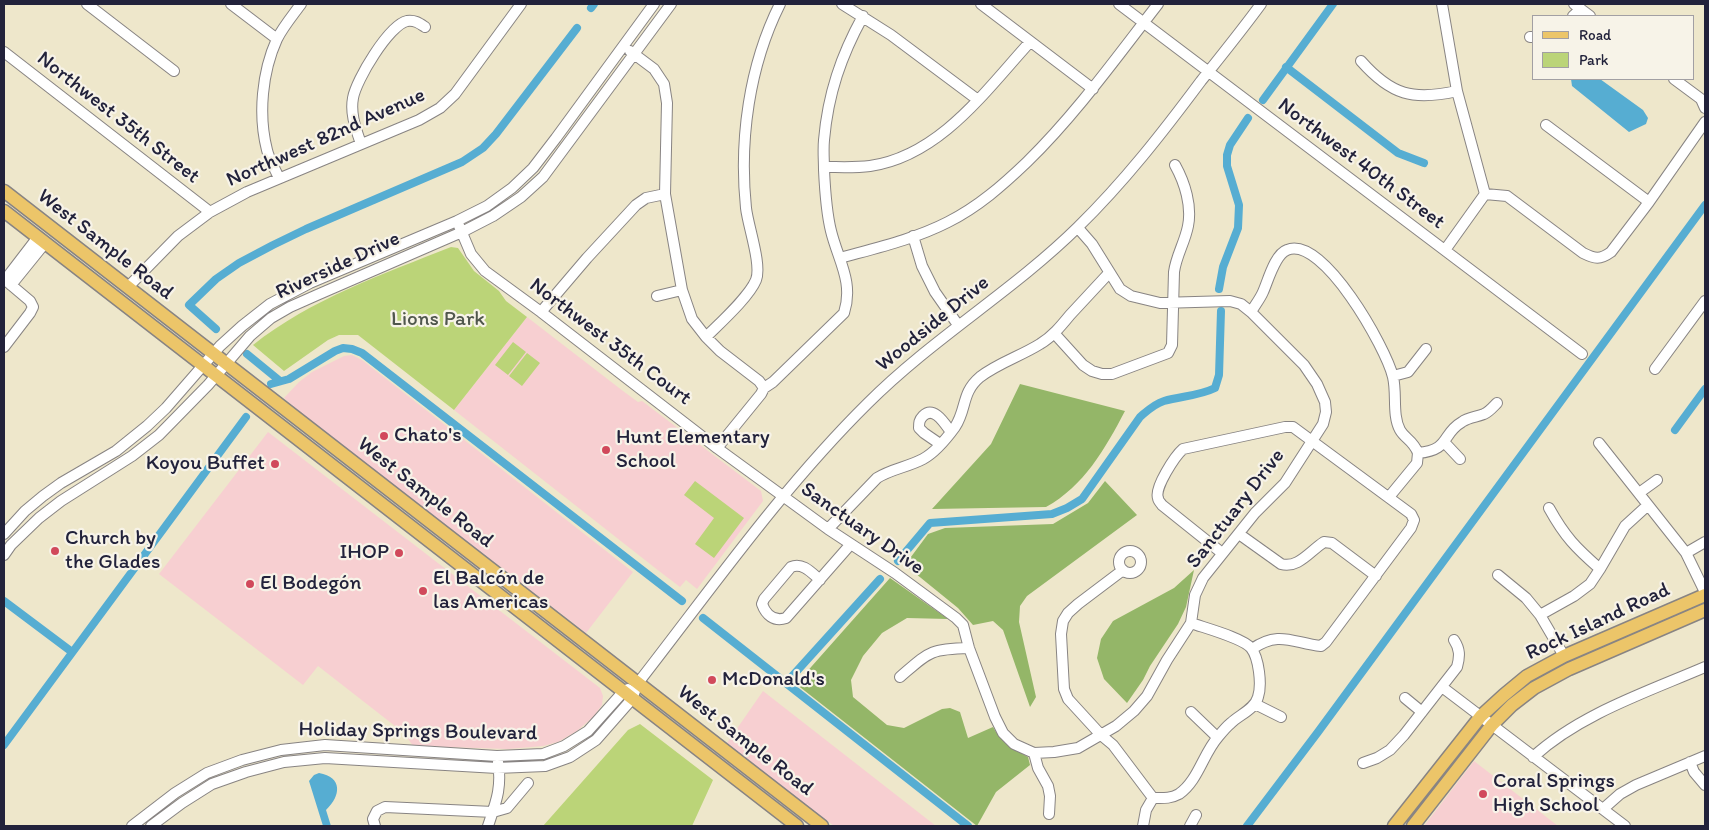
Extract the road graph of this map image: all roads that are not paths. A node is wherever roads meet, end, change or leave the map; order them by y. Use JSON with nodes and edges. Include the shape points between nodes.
{"nodes":[{"id":1,"x":87,"y":4,"type":"edge"},
{"id":2,"x":231,"y":4,"type":"edge"},
{"id":3,"x":301,"y":4,"type":"edge"},
{"id":4,"x":521,"y":4,"type":"edge"},
{"id":5,"x":654,"y":4,"type":"edge"},
{"id":6,"x":671,"y":4,"type":"edge"},
{"id":7,"x":780,"y":4,"type":"edge"},
{"id":8,"x":842,"y":4,"type":"edge"},
{"id":9,"x":980,"y":4,"type":"edge"},
{"id":10,"x":1118,"y":4,"type":"edge"},
{"id":11,"x":1158,"y":4,"type":"edge"},
{"id":12,"x":1261,"y":4,"type":"edge"},
{"id":13,"x":1442,"y":4,"type":"edge"},
{"id":14,"x":1576,"y":10,"type":"edge"},
{"id":15,"x":1588,"y":15,"type":"edge"},
{"id":16,"x":863,"y":16,"type":"junction"},
{"id":17,"x":1144,"y":22,"type":"junction"},
{"id":18,"x":425,"y":27,"type":"dead end"},
{"id":19,"x":277,"y":39,"type":"junction"},
{"id":20,"x":1030,"y":42,"type":"junction"},
{"id":21,"x":623,"y":45,"type":"junction"},
{"id":22,"x":4,"y":52,"type":"edge"},
{"id":23,"x":634,"y":54,"type":"junction"},
{"id":24,"x":1361,"y":61,"type":"dead end"},
{"id":25,"x":174,"y":71,"type":"dead end"},
{"id":26,"x":1208,"y":72,"type":"junction"},
{"id":27,"x":1675,"y":80,"type":"edge"},
{"id":28,"x":1093,"y":89,"type":"junction"},
{"id":29,"x":1457,"y":91,"type":"junction"},
{"id":30,"x":978,"y":100,"type":"junction"},
{"id":31,"x":1705,"y":108,"type":"edge"},
{"id":32,"x":1705,"y":122,"type":"edge"},
{"id":33,"x":1546,"y":125,"type":"dead end"},
{"id":34,"x":361,"y":144,"type":"junction"},
{"id":35,"x":1175,"y":166,"type":"dead end"},
{"id":36,"x":824,"y":167,"type":"junction"},
{"id":37,"x":279,"y":178,"type":"junction"},
{"id":38,"x":4,"y":191,"type":"edge"},
{"id":39,"x":665,"y":194,"type":"junction"},
{"id":40,"x":1485,"y":194,"type":"junction"},
{"id":41,"x":1649,"y":202,"type":"junction"},
{"id":42,"x":4,"y":211,"type":"edge"},
{"id":43,"x":210,"y":212,"type":"junction"},
{"id":44,"x":457,"y":221,"type":"junction"},
{"id":45,"x":1078,"y":228,"type":"junction"},
{"id":46,"x":462,"y":232,"type":"junction"},
{"id":47,"x":913,"y":236,"type":"junction"},
{"id":48,"x":41,"y":240,"type":"junction"},
{"id":49,"x":1445,"y":250,"type":"junction"},
{"id":50,"x":840,"y":258,"type":"junction"},
{"id":51,"x":1109,"y":273,"type":"junction"},
{"id":52,"x":6,"y":281,"type":"edge"},
{"id":53,"x":128,"y":287,"type":"junction"},
{"id":54,"x":682,"y":290,"type":"junction"},
{"id":55,"x":657,"y":296,"type":"dead end"},
{"id":56,"x":1173,"y":303,"type":"junction"},
{"id":57,"x":1704,"y":306,"type":"edge"},
{"id":58,"x":541,"y":312,"type":"junction"},
{"id":59,"x":1251,"y":312,"type":"junction"},
{"id":60,"x":958,"y":325,"type":"junction"},
{"id":61,"x":1054,"y":333,"type":"junction"},
{"id":62,"x":706,"y":337,"type":"junction"},
{"id":63,"x":4,"y":347,"type":"edge"},
{"id":64,"x":1426,"y":349,"type":"dead end"},
{"id":65,"x":213,"y":354,"type":"junction"},
{"id":66,"x":1582,"y":354,"type":"dead end"},
{"id":67,"x":225,"y":363,"type":"junction"},
{"id":68,"x":205,"y":365,"type":"junction"},
{"id":69,"x":1654,"y":369,"type":"dead end"},
{"id":70,"x":217,"y":375,"type":"junction"},
{"id":71,"x":1393,"y":376,"type":"junction"},
{"id":72,"x":764,"y":388,"type":"junction"},
{"id":73,"x":1497,"y":403,"type":"dead end"},
{"id":74,"x":951,"y":432,"type":"junction"},
{"id":75,"x":1312,"y":441,"type":"junction"},
{"id":76,"x":1444,"y":442,"type":"junction"},
{"id":77,"x":1599,"y":443,"type":"dead end"},
{"id":78,"x":940,"y":444,"type":"junction"},
{"id":79,"x":717,"y":448,"type":"junction"},
{"id":80,"x":1418,"y":453,"type":"junction"},
{"id":81,"x":1460,"y":459,"type":"dead end"},
{"id":82,"x":349,"y":478,"type":"junction"},
{"id":83,"x":1657,"y":480,"type":"dead end"},
{"id":84,"x":1639,"y":493,"type":"junction"},
{"id":85,"x":783,"y":496,"type":"junction"},
{"id":86,"x":1389,"y":497,"type":"junction"},
{"id":87,"x":402,"y":499,"type":"junction"},
{"id":88,"x":1648,"y":505,"type":"junction"},
{"id":89,"x":388,"y":508,"type":"junction"},
{"id":90,"x":1549,"y":508,"type":"dead end"},
{"id":91,"x":828,"y":529,"type":"junction"},
{"id":92,"x":4,"y":534,"type":"edge"},
{"id":93,"x":1239,"y":534,"type":"junction"},
{"id":94,"x":455,"y":541,"type":"junction"},
{"id":95,"x":1705,"y":542,"type":"edge"},
{"id":96,"x":850,"y":545,"type":"junction"},
{"id":97,"x":1222,"y":553,"type":"junction"},
{"id":98,"x":1686,"y":553,"type":"junction"},
{"id":99,"x":4,"y":555,"type":"edge"},
{"id":100,"x":1600,"y":569,"type":"junction"},
{"id":101,"x":1123,"y":570,"type":"dead end"},
{"id":102,"x":1498,"y":575,"type":"dead end"},
{"id":103,"x":1376,"y":576,"type":"junction"},
{"id":104,"x":820,"y":580,"type":"junction"},
{"id":105,"x":1705,"y":593,"type":"edge"},
{"id":106,"x":1705,"y":610,"type":"edge"},
{"id":107,"x":1540,"y":615,"type":"junction"},
{"id":108,"x":1191,"y":623,"type":"junction"},
{"id":109,"x":1454,"y":640,"type":"dead end"},
{"id":110,"x":969,"y":648,"type":"junction"},
{"id":111,"x":1252,"y":649,"type":"junction"},
{"id":112,"x":1564,"y":656,"type":"junction"},
{"id":113,"x":1705,"y":667,"type":"edge"},
{"id":114,"x":900,"y":677,"type":"dead end"},
{"id":115,"x":638,"y":683,"type":"junction"},
{"id":116,"x":1442,"y":687,"type":"junction"},
{"id":117,"x":627,"y":695,"type":"junction"},
{"id":118,"x":1405,"y":698,"type":"dead end"},
{"id":119,"x":1255,"y":704,"type":"junction"},
{"id":120,"x":1191,"y":712,"type":"dead end"},
{"id":121,"x":1422,"y":712,"type":"junction"},
{"id":122,"x":1481,"y":716,"type":"junction"},
{"id":123,"x":1281,"y":717,"type":"dead end"},
{"id":124,"x":1492,"y":725,"type":"junction"},
{"id":125,"x":1101,"y":735,"type":"junction"},
{"id":126,"x":1217,"y":737,"type":"junction"},
{"id":127,"x":325,"y":746,"type":"junction"},
{"id":128,"x":410,"y":751,"type":"junction"},
{"id":129,"x":1034,"y":753,"type":"junction"},
{"id":130,"x":497,"y":756,"type":"junction"},
{"id":131,"x":1705,"y":756,"type":"edge"},
{"id":132,"x":1533,"y":757,"type":"junction"},
{"id":133,"x":326,"y":758,"type":"junction"},
{"id":134,"x":1690,"y":762,"type":"junction"},
{"id":135,"x":410,"y":763,"type":"junction"},
{"id":136,"x":1363,"y":763,"type":"dead end"},
{"id":137,"x":499,"y":768,"type":"junction"},
{"id":138,"x":728,"y":773,"type":"junction"},
{"id":139,"x":528,"y":783,"type":"dead end"},
{"id":140,"x":1705,"y":785,"type":"edge"},
{"id":141,"x":776,"y":790,"type":"junction"},
{"id":142,"x":1153,"y":798,"type":"junction"},
{"id":143,"x":1602,"y":809,"type":"junction"},
{"id":144,"x":493,"y":812,"type":"junction"},
{"id":145,"x":1049,"y":814,"type":"dead end"},
{"id":146,"x":1196,"y":815,"type":"dead end"},
{"id":147,"x":132,"y":826,"type":"edge"},
{"id":148,"x":151,"y":826,"type":"edge"},
{"id":149,"x":375,"y":826,"type":"edge"},
{"id":150,"x":488,"y":826,"type":"edge"},
{"id":151,"x":797,"y":826,"type":"edge"},
{"id":152,"x":822,"y":826,"type":"edge"},
{"id":153,"x":1143,"y":826,"type":"edge"},
{"id":154,"x":1190,"y":826,"type":"edge"},
{"id":155,"x":1394,"y":826,"type":"edge"},
{"id":156,"x":1413,"y":826,"type":"edge"},
{"id":157,"x":1624,"y":826,"type":"edge"}],
"edges":[{"from":1,"to":25,"type":"street"},
{"from":2,"to":19,"type":"street"},
{"from":3,"to":19,"type":"street"},
{"from":4,"to":34,"type":"street","name":"Northwest 82nd Avenue","via":[[456,94],[440,108]]},
{"from":5,"to":21,"type":"street","name":"Riverside Drive"},
{"from":6,"to":23,"type":"street","name":"Riverside Drive"},
{"from":7,"to":62,"type":"street","via":[[762,47],[745,133],[746,210],[758,266],[757,278],[751,289]]},
{"from":8,"to":16,"type":"street"},
{"from":9,"to":20,"type":"street"},
{"from":10,"to":17,"type":"street","name":"Northwest 40th Street"},
{"from":11,"to":17,"type":"street"},
{"from":12,"to":26,"type":"street","name":"Woodside Drive"},
{"from":13,"to":29,"type":"street"},
{"from":14,"to":15,"type":"street"},
{"from":16,"to":30,"type":"street"},
{"from":16,"to":36,"type":"street","via":[[847,45],[829,104],[823,141]]},
{"from":17,"to":26,"type":"street","name":"Northwest 40th Street"},
{"from":17,"to":28,"type":"street"},
{"from":18,"to":34,"type":"street","via":[[415,21],[399,25],[356,84],[352,117]]},
{"from":19,"to":37,"type":"street","via":[[268,66],[262,121],[267,151]]},
{"from":20,"to":28,"type":"street"},
{"from":20,"to":30,"type":"street"},
{"from":21,"to":23,"type":"street"},
{"from":21,"to":44,"type":"street","name":"Riverside Drive","via":[[532,168],[499,198]]},
{"from":22,"to":43,"type":"street","name":"Northwest 35th Street"},
{"from":23,"to":39,"type":"street","via":[[654,69],[664,84],[667,103]]},
{"from":23,"to":46,"type":"street","name":"Riverside Drive","via":[[543,178],[521,198]]},
{"from":24,"to":29,"type":"street","via":[[1380,81],[1401,92],[1424,96]]},
{"from":26,"to":45,"type":"street","name":"Woodside Drive","via":[[1150,149]]},
{"from":26,"to":49,"type":"street","name":"Northwest 40th Street"},
{"from":27,"to":31,"type":"street","via":[[1701,99]]},
{"from":28,"to":47,"type":"street","via":[[1043,146],[980,203],[948,222]]},
{"from":29,"to":40,"type":"street"},
{"from":30,"to":36,"type":"street","via":[[932,141],[910,154],[871,166]]},
{"from":32,"to":41,"type":"street"},
{"from":33,"to":41,"type":"street"},
{"from":34,"to":37,"type":"street","name":"Northwest 82nd Avenue"},
{"from":35,"to":56,"type":"street","via":[[1184,181],[1189,213],[1188,226],[1176,260]]},
{"from":36,"to":50,"type":"street","via":[[825,198]]},
{"from":37,"to":43,"type":"street","name":"Northwest 82nd Avenue"},
{"from":38,"to":53,"type":"main road","name":"West Sample Road"},
{"from":39,"to":54,"type":"street"},
{"from":39,"to":58,"type":"street","via":[[646,198],[636,205]]},
{"from":40,"to":41,"type":"street","via":[[1507,196],[1583,254],[1594,258],[1603,258],[1611,252]]},
{"from":40,"to":49,"type":"street"},
{"from":42,"to":48,"type":"main road","name":"West Sample Road"},
{"from":43,"to":53,"type":"street","name":"Northwest 82nd Avenue","via":[[178,236]]},
{"from":44,"to":46,"type":"street","name":"Northwest 35th Court"},
{"from":44,"to":65,"type":"street","name":"Riverside Drive","via":[[285,295],[242,326]]},
{"from":45,"to":51,"type":"street","name":"Sanctuary Drive"},
{"from":45,"to":60,"type":"street","name":"Woodside Drive"},
{"from":46,"to":58,"type":"street","name":"Northwest 35th Court","via":[[471,254],[485,271]]},
{"from":46,"to":67,"type":"street","name":"Riverside Drive","via":[[290,307],[250,336]]},
{"from":47,"to":50,"type":"street"},
{"from":47,"to":60,"type":"street","via":[[922,266]]},
{"from":48,"to":52,"type":"street"},
{"from":48,"to":68,"type":"main road","name":"West Sample Road"},
{"from":49,"to":66,"type":"street","name":"Northwest 40th Street"},
{"from":50,"to":72,"type":"street","via":[[848,288],[844,313]]},
{"from":51,"to":56,"type":"street","name":"Sanctuary Drive","via":[[1120,289],[1131,296]]},
{"from":51,"to":61,"type":"street"},
{"from":52,"to":63,"type":"street","via":[[33,307]]},
{"from":53,"to":65,"type":"main road","name":"West Sample Road"},
{"from":54,"to":55,"type":"street"},
{"from":54,"to":62,"type":"street","via":[[692,319]]},
{"from":56,"to":59,"type":"street","name":"Sanctuary Drive","via":[[1230,300]]},
{"from":56,"to":61,"type":"street","via":[[1172,345],[1168,353],[1112,374],[1092,371],[1083,365]]},
{"from":57,"to":69,"type":"street"},
{"from":58,"to":79,"type":"street","name":"Northwest 35th Court"},
{"from":59,"to":71,"type":"street","via":[[1279,256],[1286,250],[1304,250],[1330,269],[1352,300],[1386,356]]},
{"from":59,"to":75,"type":"street","name":"Sanctuary Drive","via":[[1304,365],[1321,393],[1326,412],[1323,424]]},
{"from":60,"to":85,"type":"street","name":"Woodside Drive","via":[[869,402]]},
{"from":61,"to":74,"type":"street","via":[[1041,344],[980,377],[965,398]]},
{"from":62,"to":72,"type":"street"},
{"from":64,"to":71,"type":"street","via":[[1408,372]]},
{"from":65,"to":67,"type":"main road","name":"West Sample Road"},
{"from":65,"to":68,"type":"street","name":"Riverside Drive"},
{"from":67,"to":70,"type":"street","name":"Riverside Drive"},
{"from":67,"to":87,"type":"main road","name":"West Sample Road"},
{"from":68,"to":70,"type":"main road","name":"West Sample Road"},
{"from":68,"to":92,"type":"street","name":"Riverside Drive","via":[[147,426],[116,451],[43,496]]},
{"from":70,"to":82,"type":"main road","name":"West Sample Road"},
{"from":70,"to":99,"type":"street","name":"Riverside Drive","via":[[159,435],[60,501]]},
{"from":71,"to":80,"type":"street","via":[[1396,420],[1400,431],[1414,444]]},
{"from":72,"to":79,"type":"street"},
{"from":73,"to":76,"type":"street","via":[[1486,413],[1456,426]]},
{"from":74,"to":78,"type":"street"},
{"from":74,"to":78,"type":"street","via":[[933,413],[922,417],[919,428]]},
{"from":75,"to":86,"type":"street"},
{"from":75,"to":93,"type":"street","name":"Sanctuary Drive","via":[[1285,483]]},
{"from":75,"to":97,"type":"street","via":[[1293,427],[1285,427],[1190,447],[1176,455],[1158,490],[1158,498],[1162,505]]},
{"from":76,"to":80,"type":"street","via":[[1429,452]]},
{"from":76,"to":81,"type":"street"},
{"from":77,"to":84,"type":"street"},
{"from":78,"to":91,"type":"street","via":[[923,458],[877,478]]},
{"from":79,"to":85,"type":"street","name":"Northwest 35th Court"},
{"from":80,"to":86,"type":"street","via":[[1417,462]]},
{"from":82,"to":87,"type":"main road","via":[[361,480],[388,500]]},
{"from":82,"to":89,"type":"main road","name":"West Sample Road"},
{"from":83,"to":84,"type":"street"},
{"from":84,"to":88,"type":"street"},
{"from":85,"to":91,"type":"street","name":"Sanctuary Drive"},
{"from":85,"to":115,"type":"street","name":"Woodside Drive"},
{"from":86,"to":103,"type":"street","via":[[1414,520]]},
{"from":87,"to":94,"type":"main road","name":"West Sample Road"},
{"from":88,"to":98,"type":"street"},
{"from":88,"to":100,"type":"street","via":[[1625,526]]},
{"from":89,"to":94,"type":"main road","via":[[401,509],[441,538]]},
{"from":89,"to":117,"type":"main road","name":"West Sample Road"},
{"from":90,"to":100,"type":"street","via":[[1574,546]]},
{"from":91,"to":96,"type":"street","name":"Sanctuary Drive"},
{"from":93,"to":97,"type":"street","name":"Sanctuary Drive"},
{"from":93,"to":103,"type":"street","via":[[1288,566],[1296,564],[1324,542],[1332,543]]},
{"from":94,"to":115,"type":"main road","name":"West Sample Road"},
{"from":95,"to":98,"type":"street"},
{"from":96,"to":104,"type":"street"},
{"from":96,"to":110,"type":"street","name":"Sanctuary Drive","via":[[956,618],[963,625]]},
{"from":97,"to":108,"type":"street","name":"Sanctuary Drive","via":[[1202,578],[1195,595]]},
{"from":98,"to":105,"type":"street"},
{"from":100,"to":107,"type":"street","via":[[1590,584]]},
{"from":101,"to":125,"type":"street","via":[[1068,613],[1061,634],[1064,689],[1068,699]]},
{"from":102,"to":107,"type":"street","via":[[1526,598]]},
{"from":103,"to":111,"type":"street","via":[[1321,646],[1273,638]]},
{"from":104,"to":104,"type":"street","via":[[786,618],[774,619],[764,611],[764,598],[796,564]]},
{"from":105,"to":112,"type":"main road","name":"Rock Island Road"},
{"from":106,"to":124,"type":"main road","name":"Rock Island Road","via":[[1546,680],[1512,705]]},
{"from":107,"to":112,"type":"street"},
{"from":108,"to":111,"type":"street","via":[[1243,642]]},
{"from":108,"to":125,"type":"street","name":"Sanctuary Drive","via":[[1147,696],[1134,711]]},
{"from":109,"to":116,"type":"street","via":[[1458,646],[1459,661]]},
{"from":110,"to":114,"type":"street","via":[[934,651]]},
{"from":110,"to":129,"type":"street","name":"Sanctuary Drive","via":[[1003,733],[1014,744]]},
{"from":111,"to":119,"type":"street","via":[[1260,682]]},
{"from":112,"to":122,"type":"main road","name":"Rock Island Road","via":[[1527,676]]},
{"from":113,"to":132,"type":"street","via":[[1583,720]]},
{"from":115,"to":117,"type":"street","name":"Holiday Springs Boulevard"},
{"from":115,"to":141,"type":"main road","name":"West Sample Road"},
{"from":116,"to":121,"type":"street"},
{"from":116,"to":122,"type":"street"},
{"from":117,"to":130,"type":"street","name":"Holiday Springs Boulevard","via":[[588,731],[564,746],[543,754]]},
{"from":117,"to":137,"type":"street","name":"Holiday Springs Boulevard","via":[[596,740],[570,757],[545,766]]},
{"from":117,"to":138,"type":"main road","name":"West Sample Road"},
{"from":118,"to":121,"type":"street"},
{"from":119,"to":123,"type":"street"},
{"from":119,"to":126,"type":"street"},
{"from":120,"to":126,"type":"street"},
{"from":121,"to":136,"type":"street","via":[[1390,750]]},
{"from":122,"to":124,"type":"street"},
{"from":122,"to":155,"type":"main road","name":"Rock Island Road"},
{"from":124,"to":132,"type":"street"},
{"from":124,"to":156,"type":"main road","name":"Rock Island Road"},
{"from":125,"to":129,"type":"street","name":"Sanctuary Drive","via":[[1078,748]]},
{"from":125,"to":142,"type":"street","via":[[1113,745]]},
{"from":126,"to":142,"type":"street","via":[[1179,794],[1167,799]]},
{"from":127,"to":128,"type":"street","name":"Holiday Springs Boulevard"},
{"from":127,"to":133,"type":"street"},
{"from":127,"to":147,"type":"street","name":"Holiday Springs Boulevard","via":[[281,750],[207,773],[175,792]]},
{"from":128,"to":130,"type":"street","name":"Holiday Springs Boulevard"},
{"from":128,"to":135,"type":"street"},
{"from":129,"to":145,"type":"street","via":[[1048,786]]},
{"from":130,"to":137,"type":"street"},
{"from":131,"to":134,"type":"street"},
{"from":132,"to":143,"type":"street"},
{"from":133,"to":135,"type":"street","name":"Holiday Springs Boulevard"},
{"from":133,"to":148,"type":"street","name":"Holiday Springs Boulevard","via":[[284,762],[212,784]]},
{"from":134,"to":140,"type":"street"},
{"from":134,"to":143,"type":"street","via":[[1636,785]]},
{"from":135,"to":137,"type":"street","name":"Holiday Springs Boulevard"},
{"from":137,"to":144,"type":"street","via":[[498,795]]},
{"from":138,"to":141,"type":"main road","via":[[738,772],[762,790]]},
{"from":138,"to":151,"type":"main road","name":"West Sample Road"},
{"from":139,"to":144,"type":"street","via":[[507,808]]},
{"from":141,"to":152,"type":"main road","name":"West Sample Road"},
{"from":142,"to":153,"type":"street","via":[[1146,810]]},
{"from":143,"to":157,"type":"street"},
{"from":144,"to":149,"type":"street","via":[[385,807],[377,811],[373,819]]},
{"from":144,"to":150,"type":"street"},
{"from":146,"to":154,"type":"street"}]}
